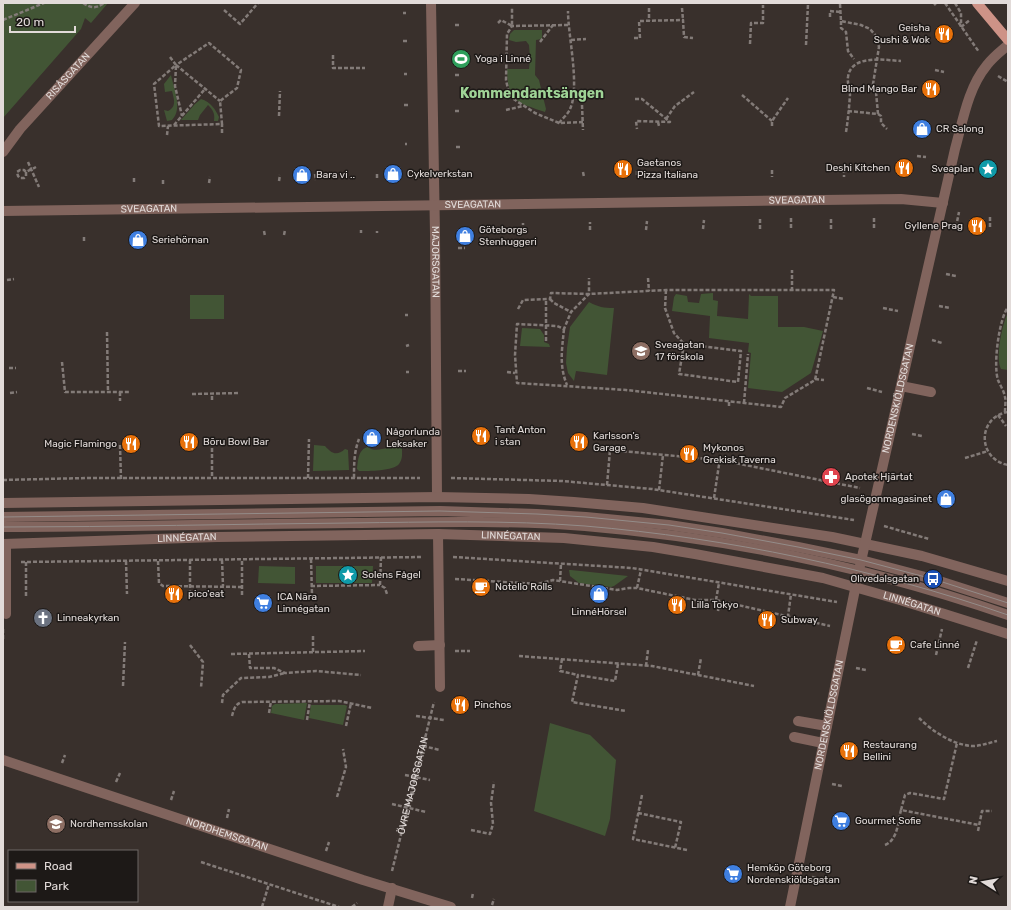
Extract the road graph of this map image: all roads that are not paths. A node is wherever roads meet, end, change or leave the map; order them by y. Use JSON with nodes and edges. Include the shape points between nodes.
{"nodes":[{"id":1,"x":135,"y":3,"type":"edge"},
{"id":2,"x":431,"y":3,"type":"edge"},
{"id":3,"x":977,"y":3,"type":"edge"},
{"id":4,"x":1008,"y":40,"type":"edge"},
{"id":5,"x":1008,"y":45,"type":"edge"},
{"id":6,"x":3,"y":152,"type":"edge"},
{"id":7,"x":943,"y":203,"type":"junction"},
{"id":8,"x":434,"y":206,"type":"junction"},
{"id":9,"x":3,"y":211,"type":"edge"},
{"id":10,"x":901,"y":386,"type":"junction"},
{"id":11,"x":931,"y":392,"type":"dead end"},
{"id":12,"x":437,"y":497,"type":"junction"},
{"id":13,"x":3,"y":503,"type":"edge"},
{"id":14,"x":3,"y":517,"type":"edge"},
{"id":15,"x":3,"y":527,"type":"edge"},
{"id":16,"x":438,"y":534,"type":"junction"},
{"id":17,"x":4,"y":544,"type":"edge"},
{"id":18,"x":865,"y":544,"type":"junction"},
{"id":19,"x":860,"y":565,"type":"junction"},
{"id":20,"x":1008,"y":581,"type":"edge"},
{"id":21,"x":855,"y":587,"type":"junction"},
{"id":22,"x":1008,"y":603,"type":"edge"},
{"id":23,"x":6,"y":614,"type":"dead end"},
{"id":24,"x":1008,"y":615,"type":"edge"},
{"id":25,"x":1008,"y":634,"type":"edge"},
{"id":26,"x":440,"y":645,"type":"junction"},
{"id":27,"x":418,"y":646,"type":"dead end"},
{"id":28,"x":440,"y":687,"type":"dead end"},
{"id":29,"x":798,"y":721,"type":"dead end"},
{"id":30,"x":827,"y":726,"type":"junction"},
{"id":31,"x":794,"y":738,"type":"dead end"},
{"id":32,"x":823,"y":743,"type":"junction"},
{"id":33,"x":3,"y":760,"type":"edge"},
{"id":34,"x":392,"y":888,"type":"junction"},
{"id":35,"x":388,"y":907,"type":"edge"},
{"id":36,"x":451,"y":907,"type":"edge"},
{"id":37,"x":790,"y":907,"type":"edge"}],
"edges":[{"from":1,"to":6,"type":"street","name":"RISÅSGATAN","via":[[20,129]]},
{"from":2,"to":8,"type":"street","name":"MAJORSGATAN"},
{"from":3,"to":4,"type":"main road"},
{"from":5,"to":7,"type":"street","name":"NORDENSKIÖLDSGATAN","via":[[988,64],[975,85],[955,149]]},
{"from":7,"to":8,"type":"street","name":"SVEAGATAN","via":[[901,199]]},
{"from":7,"to":10,"type":"street","name":"NORDENSKIÖLDSGATAN"},
{"from":8,"to":9,"type":"street","name":"SVEAGATAN"},
{"from":8,"to":12,"type":"street","name":"MAJORSGATAN"},
{"from":10,"to":11,"type":"street"},
{"from":10,"to":18,"type":"street","name":"NORDENSKIÖLDSGATAN"},
{"from":12,"to":13,"type":"street"},
{"from":12,"to":18,"type":"street","via":[[530,499],[643,508]]},
{"from":14,"to":19,"type":"street","via":[[440,511],[537,514],[668,525],[722,533],[798,547]]},
{"from":15,"to":19,"type":"street","via":[[440,522],[585,526],[668,535]]},
{"from":16,"to":17,"type":"street","name":"LINNÉGATAN","via":[[218,537]]},
{"from":16,"to":21,"type":"street","name":"LINNÉGATAN","via":[[564,538],[653,547],[796,573]]},
{"from":16,"to":26,"type":"street"},
{"from":17,"to":23,"type":"street"},
{"from":18,"to":19,"type":"street","name":"NORDENSKIÖLDSGATAN"},
{"from":18,"to":20,"type":"street","via":[[922,556]]},
{"from":19,"to":21,"type":"street","name":"NORDENSKIÖLDSGATAN"},
{"from":19,"to":22,"type":"street","via":[[933,579]]},
{"from":19,"to":24,"type":"street"},
{"from":21,"to":25,"type":"street","name":"LINNÉGATAN"},
{"from":21,"to":30,"type":"street","name":"NORDENSKIÖLDSGATAN"},
{"from":26,"to":27,"type":"street"},
{"from":26,"to":28,"type":"street"},
{"from":29,"to":30,"type":"street"},
{"from":30,"to":32,"type":"street","name":"NORDENSKIÖLDSGATAN"},
{"from":31,"to":32,"type":"street"},
{"from":32,"to":37,"type":"street","name":"NORDENSKIÖLDSGATAN"},
{"from":33,"to":34,"type":"street","name":"NORDHEMSGATAN"},
{"from":34,"to":35,"type":"street"},
{"from":34,"to":36,"type":"street","name":"NORDHEMSGATAN"}]}
